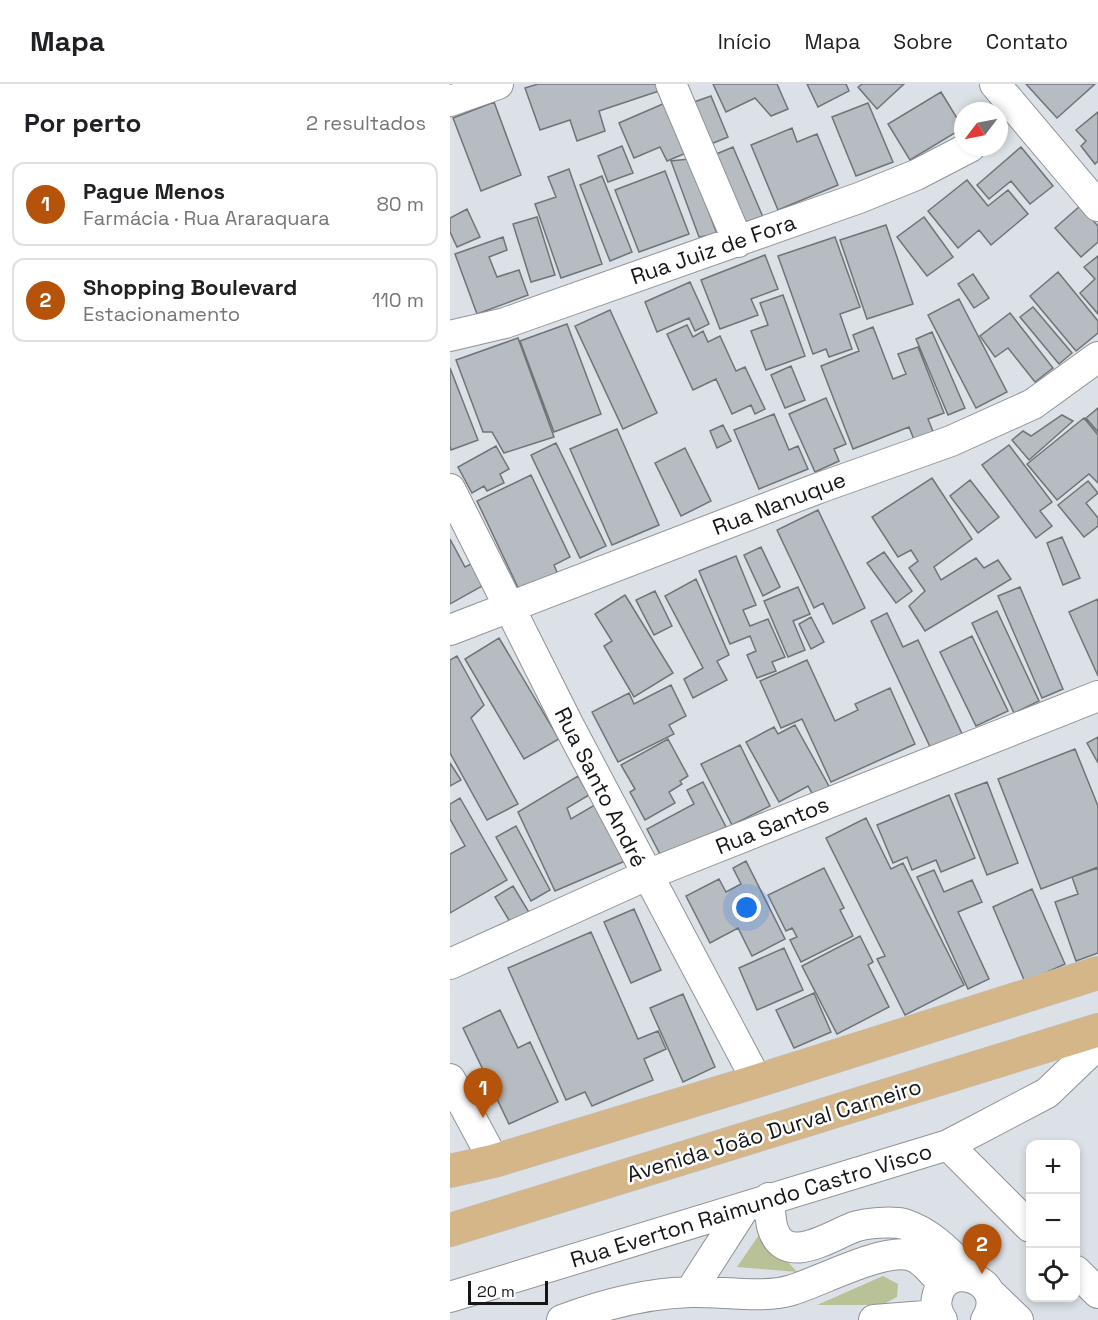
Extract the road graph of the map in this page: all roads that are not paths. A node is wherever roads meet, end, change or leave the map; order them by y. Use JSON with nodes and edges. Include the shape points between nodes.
{"nodes":[{"id":1,"x":498,"y":84,"type":"edge"},
{"id":2,"x":671,"y":84,"type":"edge"},
{"id":3,"x":995,"y":84,"type":"edge"},
{"id":4,"x":450,"y":101,"type":"edge"},
{"id":5,"x":1009,"y":122,"type":"edge"},
{"id":6,"x":954,"y":155,"type":"edge"},
{"id":7,"x":1098,"y":206,"type":"edge"},
{"id":8,"x":738,"y":242,"type":"junction"},
{"id":9,"x":450,"y":336,"type":"edge"},
{"id":10,"x":1098,"y":357,"type":"edge"},
{"id":11,"x":450,"y":489,"type":"edge"},
{"id":12,"x":510,"y":606,"type":"junction"},
{"id":13,"x":450,"y":630,"type":"edge"},
{"id":14,"x":1098,"y":696,"type":"edge"},
{"id":15,"x":647,"y":875,"type":"junction"},
{"id":16,"x":450,"y":964,"type":"edge"},
{"id":17,"x":1098,"y":973,"type":"edge"},
{"id":18,"x":1098,"y":1030,"type":"edge"},
{"id":19,"x":1098,"y":1044,"type":"edge"},
{"id":20,"x":450,"y":1079,"type":"edge"},
{"id":21,"x":757,"y":1081,"type":"junction"},
{"id":22,"x":948,"y":1145,"type":"junction"},
{"id":23,"x":495,"y":1161,"type":"junction"},
{"id":24,"x":450,"y":1171,"type":"edge"},
{"id":25,"x":756,"y":1203,"type":"junction"},
{"id":26,"x":1026,"y":1223,"type":"edge"},
{"id":27,"x":450,"y":1230,"type":"edge"},
{"id":28,"x":1080,"y":1275,"type":"edge"},
{"id":29,"x":943,"y":1284,"type":"junction"},
{"id":30,"x":690,"y":1292,"type":"junction"},
{"id":31,"x":1098,"y":1293,"type":"edge"},
{"id":32,"x":983,"y":1296,"type":"edge"},
{"id":33,"x":450,"y":1297,"type":"edge"},
{"id":34,"x":940,"y":1317,"type":"edge"},
{"id":35,"x":562,"y":1320,"type":"edge"},
{"id":36,"x":874,"y":1320,"type":"edge"},
{"id":37,"x":1018,"y":1320,"type":"edge"}],
"edges":[{"from":1,"to":4,"type":"street"},
{"from":2,"to":8,"type":"street"},
{"from":3,"to":5,"type":"street"},
{"from":5,"to":7,"type":"street"},
{"from":6,"to":8,"type":"street","name":"Rua Juiz de Fora","via":[[916,175]]},
{"from":8,"to":9,"type":"street","name":"Rua Juiz de Fora","via":[[505,322]]},
{"from":10,"to":12,"type":"street","name":"Rua Nanuque","via":[[1033,404],[951,441]]},
{"from":11,"to":12,"type":"street","name":"Rua Santo André"},
{"from":12,"to":13,"type":"street","name":"Rua Nanuque"},
{"from":12,"to":15,"type":"street","name":"Rua Santo André"},
{"from":14,"to":15,"type":"street","name":"Rua Santos"},
{"from":15,"to":16,"type":"street","name":"Rua Santos"},
{"from":15,"to":21,"type":"street","name":"Rua Santo André"},
{"from":17,"to":21,"type":"main road"},
{"from":18,"to":27,"type":"main road","name":"Avenida João Durval Carneiro"},
{"from":19,"to":22,"type":"street","name":"Rua Everton Raimundo Castro Visco","via":[[1047,1093]]},
{"from":20,"to":23,"type":"street"},
{"from":21,"to":23,"type":"main road"},
{"from":22,"to":25,"type":"street","name":"Rua Everton Raimundo Castro Visco"},
{"from":22,"to":26,"type":"street","name":"Rua Everton Raimundo Castro Visco"},
{"from":23,"to":24,"type":"main road"},
{"from":25,"to":30,"type":"street"},
{"from":25,"to":32,"type":"street","via":[[783,1244],[791,1248],[808,1247],[856,1226],[903,1224],[935,1240]]},
{"from":25,"to":33,"type":"street","name":"Rua Everton Raimundo Castro Visco"},
{"from":28,"to":31,"type":"street"},
{"from":29,"to":30,"type":"street","via":[[923,1262],[911,1255],[897,1254],[790,1291]]},
{"from":29,"to":32,"type":"street","via":[[952,1278]]},
{"from":29,"to":34,"type":"street","via":[[937,1293]]},
{"from":30,"to":35,"type":"street","via":[[631,1301]]},
{"from":32,"to":37,"type":"street"},
{"from":34,"to":36,"type":"street"}]}
